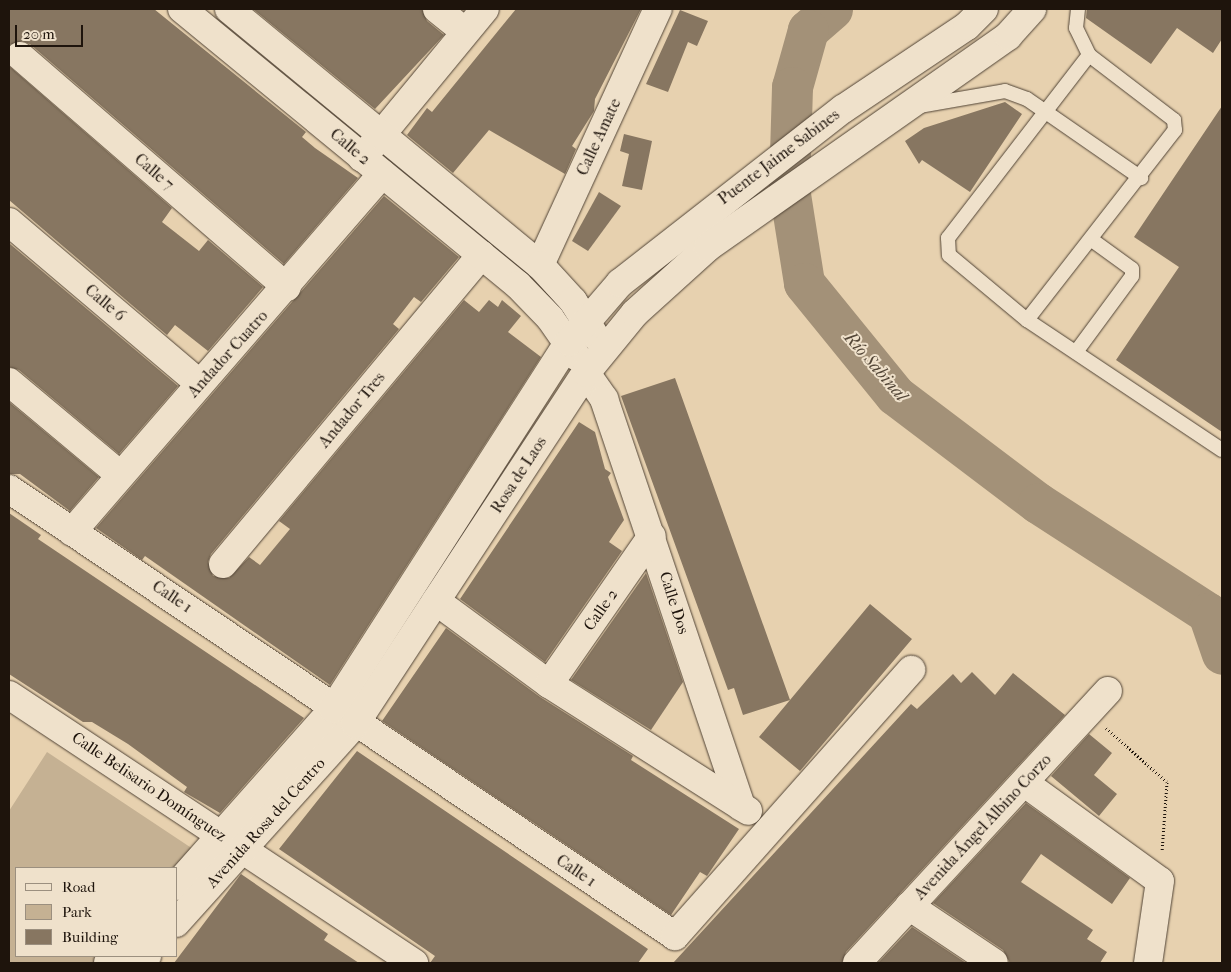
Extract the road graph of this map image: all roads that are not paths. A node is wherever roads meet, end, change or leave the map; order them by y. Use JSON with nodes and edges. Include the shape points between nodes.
{"nodes":[{"id":1,"x":182,"y":9,"type":"edge"},
{"id":2,"x":229,"y":9,"type":"edge"},
{"id":3,"x":437,"y":9,"type":"edge"},
{"id":4,"x":484,"y":9,"type":"edge"},
{"id":5,"x":658,"y":9,"type":"edge"},
{"id":6,"x":984,"y":9,"type":"edge"},
{"id":7,"x":1032,"y":9,"type":"edge"},
{"id":8,"x":1078,"y":9,"type":"edge"},
{"id":9,"x":465,"y":32,"type":"junction"},
{"id":10,"x":1090,"y":55,"type":"junction"},
{"id":11,"x":20,"y":56,"type":"dead end"},
{"id":12,"x":907,"y":108,"type":"junction"},
{"id":13,"x":1045,"y":111,"type":"junction"},
{"id":14,"x":381,"y":135,"type":"junction"},
{"id":15,"x":372,"y":166,"type":"junction"},
{"id":16,"x":1141,"y":178,"type":"junction"},
{"id":17,"x":9,"y":222,"type":"edge"},
{"id":18,"x":1092,"y":240,"type":"junction"},
{"id":19,"x":708,"y":247,"type":"joint"},
{"id":20,"x":481,"y":255,"type":"junction"},
{"id":21,"x":540,"y":265,"type":"junction"},
{"id":22,"x":287,"y":287,"type":"junction"},
{"id":23,"x":587,"y":320,"type":"junction"},
{"id":24,"x":1027,"y":320,"type":"junction"},
{"id":25,"x":569,"y":342,"type":"junction"},
{"id":26,"x":602,"y":351,"type":"junction"},
{"id":27,"x":1076,"y":352,"type":"junction"},
{"id":28,"x":586,"y":373,"type":"junction"},
{"id":29,"x":9,"y":382,"type":"edge"},
{"id":30,"x":200,"y":384,"type":"junction"},
{"id":31,"x":604,"y":399,"type":"junction"},
{"id":32,"x":1222,"y":450,"type":"edge"},
{"id":33,"x":119,"y":474,"type":"junction"},
{"id":34,"x":9,"y":489,"type":"edge"},
{"id":35,"x":72,"y":532,"type":"junction"},
{"id":36,"x":652,"y":536,"type":"junction"},
{"id":37,"x":223,"y":564,"type":"dead end"},
{"id":38,"x":436,"y":601,"type":"junction"},
{"id":39,"x":911,"y":670,"type":"dead end"},
{"id":40,"x":549,"y":684,"type":"junction"},
{"id":41,"x":1108,"y":691,"type":"dead end"},
{"id":42,"x":9,"y":695,"type":"edge"},
{"id":43,"x":344,"y":716,"type":"junction"},
{"id":44,"x":1026,"y":784,"type":"junction"},
{"id":45,"x":742,"y":807,"type":"junction"},
{"id":46,"x":772,"y":824,"type":"junction"},
{"id":47,"x":232,"y":842,"type":"junction"},
{"id":48,"x":178,"y":884,"type":"edge"},
{"id":49,"x":909,"y":906,"type":"junction"},
{"id":50,"x":178,"y":920,"type":"edge"},
{"id":51,"x":140,"y":957,"type":"edge"},
{"id":52,"x":120,"y":960,"type":"edge"},
{"id":53,"x":414,"y":963,"type":"edge"},
{"id":54,"x":857,"y":963,"type":"edge"},
{"id":55,"x":994,"y":963,"type":"edge"},
{"id":56,"x":1148,"y":963,"type":"edge"}],
"edges":[{"from":1,"to":15,"type":"street","name":"Calle 2"},
{"from":2,"to":14,"type":"street","name":"Calle 2"},
{"from":3,"to":9,"type":"street"},
{"from":4,"to":9,"type":"street","name":"Andador Cuatro"},
{"from":5,"to":21,"type":"street","name":"Calle Amate"},
{"from":6,"to":23,"type":"street","name":"Puente Jaime Sabines","via":[[967,26],[843,108],[688,226],[620,283]]},
{"from":7,"to":12,"type":"street","name":"Puente Jaime Sabines","via":[[1008,36]]},
{"from":8,"to":10,"type":"lane","via":[[1076,28]]},
{"from":9,"to":14,"type":"street","name":"Andador Cuatro"},
{"from":10,"to":13,"type":"lane"},
{"from":10,"to":16,"type":"lane","via":[[1174,120],[1175,130]]},
{"from":11,"to":22,"type":"street","name":"Calle 7"},
{"from":12,"to":13,"type":"lane","via":[[1005,91]]},
{"from":12,"to":19,"type":"street","name":"Puente Jaime Sabines"},
{"from":13,"to":16,"type":"lane"},
{"from":13,"to":24,"type":"lane","via":[[948,238],[949,255]]},
{"from":14,"to":15,"type":"street","name":"Andador Cuatro"},
{"from":14,"to":21,"type":"street","name":"Calle 2"},
{"from":15,"to":20,"type":"street","name":"Calle 2"},
{"from":15,"to":22,"type":"street","name":"Andador Cuatro"},
{"from":16,"to":18,"type":"lane"},
{"from":17,"to":30,"type":"street","name":"Calle 6"},
{"from":18,"to":24,"type":"lane"},
{"from":18,"to":27,"type":"lane","via":[[1132,268],[1132,276]]},
{"from":19,"to":26,"type":"street","name":"Rosa de Laos","via":[[635,313]]},
{"from":20,"to":25,"type":"street","name":"Calle 2","via":[[518,285]]},
{"from":20,"to":37,"type":"street","name":"Andador Tres"},
{"from":21,"to":23,"type":"street","name":"Calle 2"},
{"from":22,"to":30,"type":"street","name":"Andador Cuatro"},
{"from":23,"to":25,"type":"street","name":"Rosa de Laos"},
{"from":23,"to":26,"type":"street","name":"Calle 2"},
{"from":24,"to":27,"type":"lane"},
{"from":25,"to":28,"type":"street","name":"Calle Dos"},
{"from":25,"to":43,"type":"street","name":"Rosa de Laos"},
{"from":26,"to":28,"type":"street","name":"Rosa de Laos"},
{"from":26,"to":31,"type":"street","name":"Calle Dos"},
{"from":27,"to":32,"type":"lane"},
{"from":28,"to":31,"type":"street","name":"Calle Dos"},
{"from":28,"to":38,"type":"street","name":"Rosa de Laos"},
{"from":29,"to":33,"type":"street"},
{"from":30,"to":33,"type":"street","name":"Andador Cuatro"},
{"from":31,"to":36,"type":"street","name":"Calle Dos"},
{"from":33,"to":35,"type":"street","name":"Andador Cuatro"},
{"from":34,"to":35,"type":"street","name":"Calle 1"},
{"from":35,"to":43,"type":"street","name":"Calle 1"},
{"from":36,"to":40,"type":"street","name":"Calle 2"},
{"from":36,"to":45,"type":"street","name":"Calle Dos"},
{"from":38,"to":40,"type":"street"},
{"from":38,"to":43,"type":"street","name":"Rosa de Laos"},
{"from":39,"to":46,"type":"street","name":"Calle 1"},
{"from":40,"to":45,"type":"street"},
{"from":41,"to":44,"type":"street","name":"Avenida Ángel Albino Corzo"},
{"from":42,"to":47,"type":"street","name":"Calle Belisario Domínguez"},
{"from":43,"to":46,"type":"street","name":"Calle 1","via":[[675,936]]},
{"from":43,"to":47,"type":"street","name":"Avenida Rosa del Centro"},
{"from":44,"to":49,"type":"street","name":"Avenida Ángel Albino Corzo"},
{"from":44,"to":56,"type":"street","via":[[1160,881]]},
{"from":45,"to":46,"type":"street"},
{"from":47,"to":48,"type":"street","name":"Avenida Rosa del Centro"},
{"from":47,"to":50,"type":"street","name":"Avenida Rosa del Centro"},
{"from":47,"to":53,"type":"street","name":"Calle Belisario Domínguez"},
{"from":49,"to":54,"type":"street","name":"Avenida Ángel Albino Corzo"},
{"from":49,"to":55,"type":"street"},
{"from":51,"to":52,"type":"street"}]}
